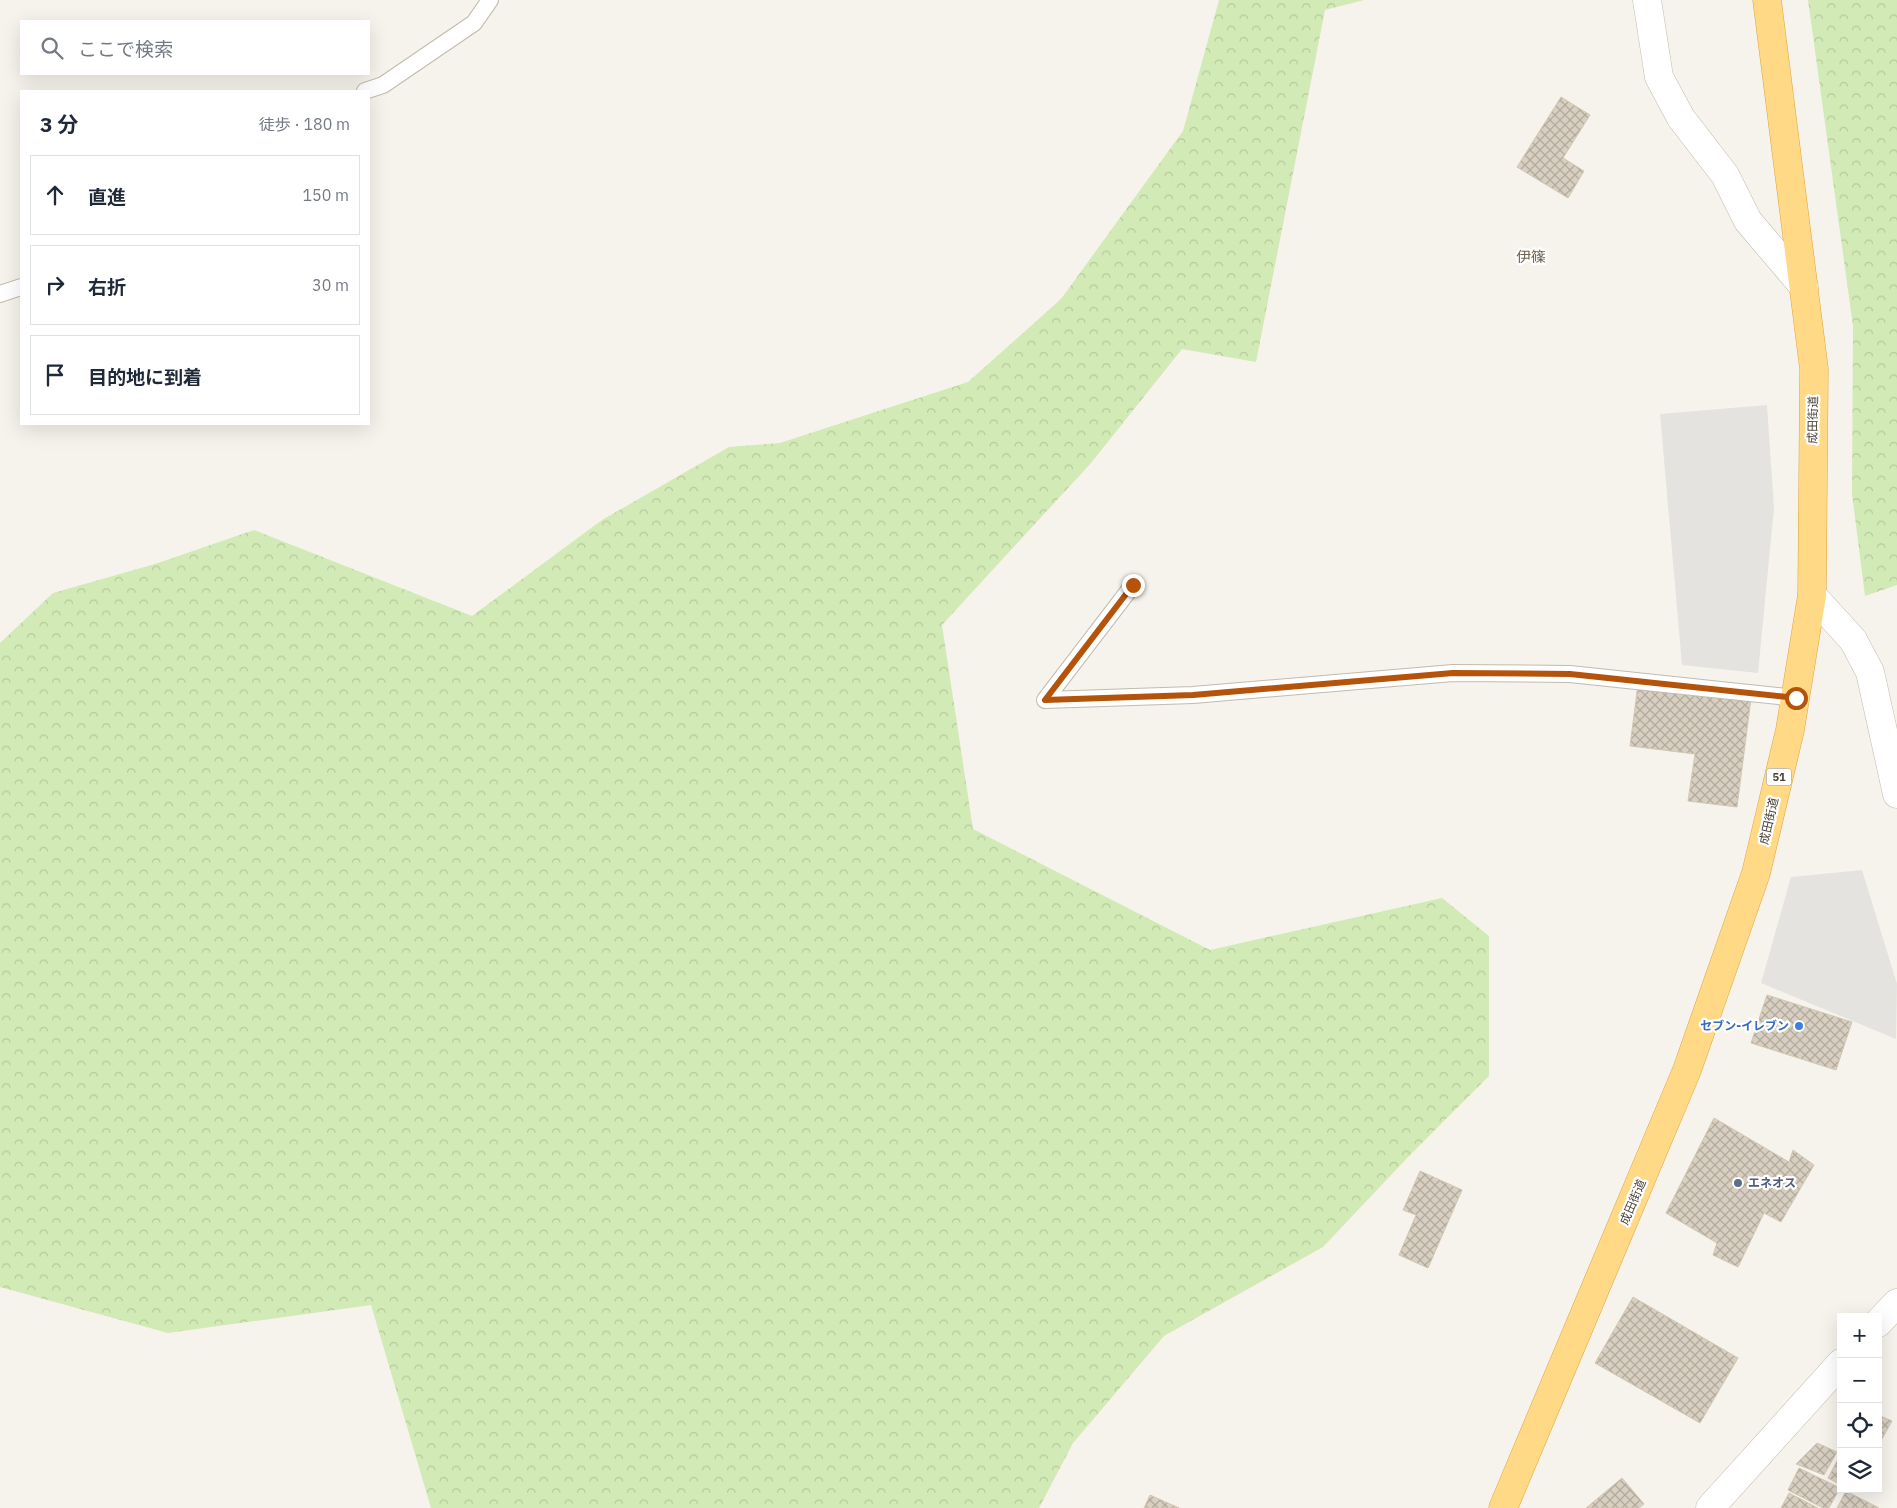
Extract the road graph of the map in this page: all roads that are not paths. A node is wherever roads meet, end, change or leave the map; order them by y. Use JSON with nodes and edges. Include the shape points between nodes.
{"nodes":[{"id":1,"x":490,"y":0,"type":"edge"},
{"id":2,"x":1648,"y":0,"type":"edge"},
{"id":3,"x":1767,"y":0,"type":"edge"},
{"id":4,"x":368,"y":90,"type":"edge"},
{"id":5,"x":20,"y":287,"type":"edge"},
{"id":6,"x":1804,"y":287,"type":"junction"},
{"id":7,"x":0,"y":294,"type":"edge"},
{"id":8,"x":1133,"y":585,"type":"dead end"},
{"id":9,"x":1812,"y":595,"type":"junction"},
{"id":10,"x":1796,"y":698,"type":"junction"},
{"id":11,"x":1897,"y":794,"type":"edge"},
{"id":12,"x":1897,"y":1303,"type":"edge"},
{"id":13,"x":1882,"y":1319,"type":"edge"},
{"id":14,"x":1837,"y":1367,"type":"edge"},
{"id":15,"x":1503,"y":1508,"type":"edge"},
{"id":16,"x":1710,"y":1508,"type":"edge"}],
"edges":[{"from":1,"to":4,"type":"lane","via":[[474,23],[383,85]]},
{"from":2,"to":6,"type":"street","via":[[1659,77],[1681,118],[1725,175],[1748,220]]},
{"from":3,"to":6,"type":"highway","name":"成田街道","number":"51"},
{"from":5,"to":7,"type":"lane"},
{"from":6,"to":9,"type":"highway","name":"成田街道","number":"51","via":[[1814,369]]},
{"from":8,"to":10,"type":"lane","via":[[1045,700],[1193,695],[1453,673],[1570,674]]},
{"from":9,"to":10,"type":"highway","name":"成田街道","number":"51"},
{"from":9,"to":11,"type":"street","via":[[1854,640],[1870,672]]},
{"from":10,"to":15,"type":"highway","name":"成田街道","number":"51","via":[[1756,873],[1687,1070]]},
{"from":12,"to":13,"type":"street"},
{"from":14,"to":16,"type":"street"}]}
